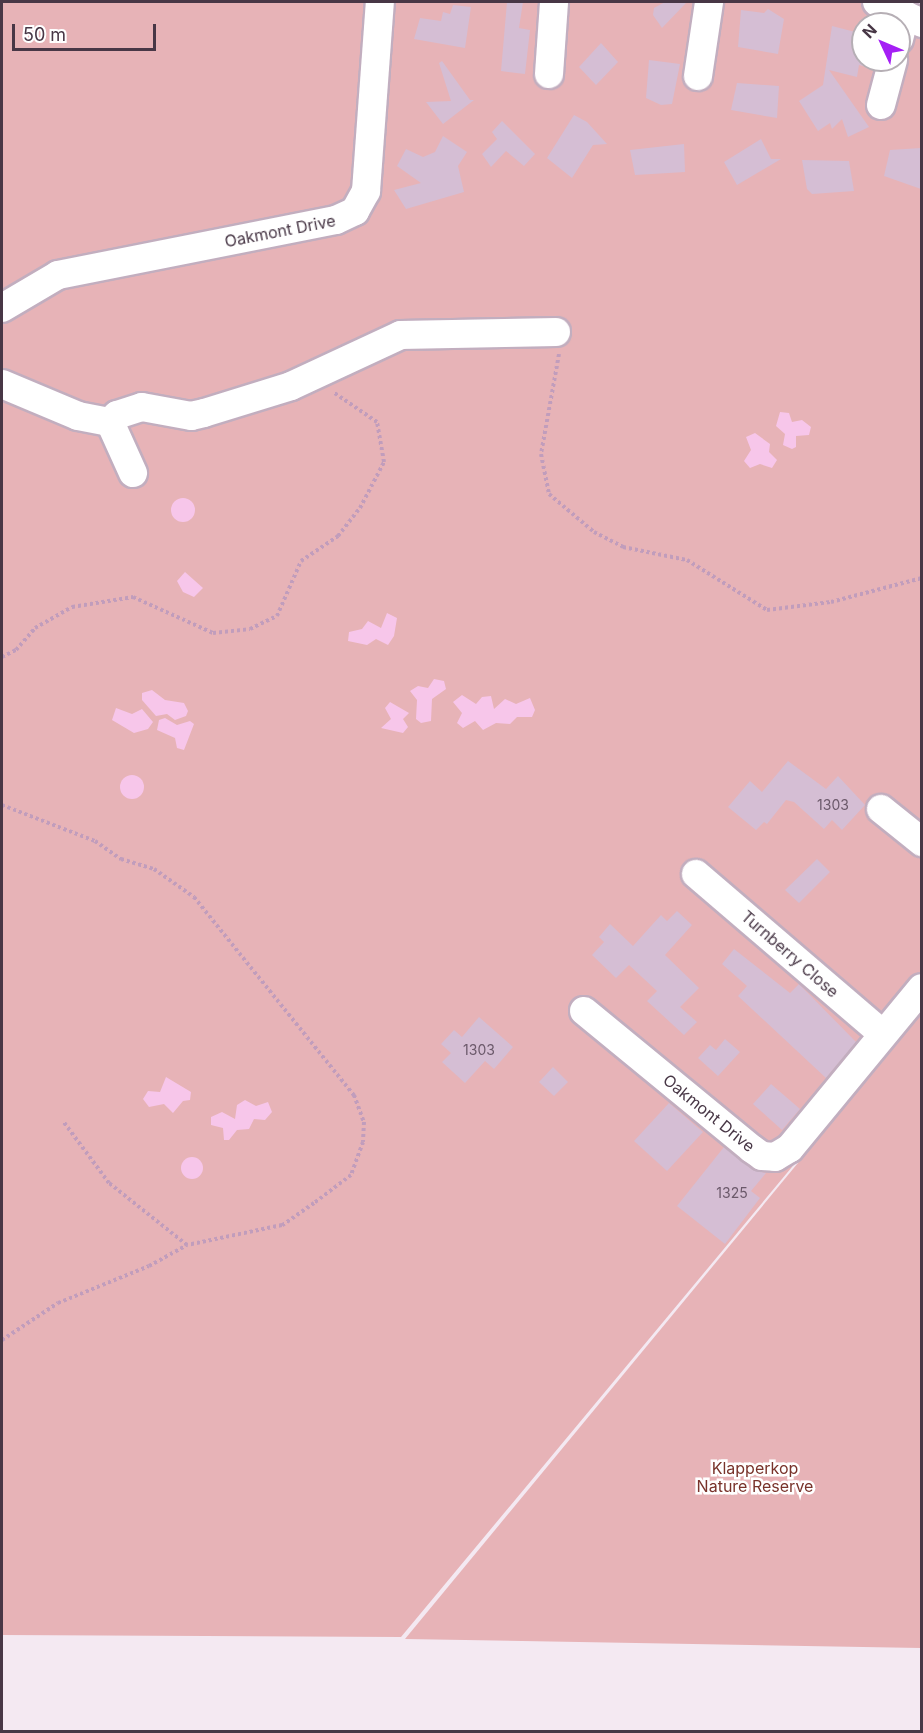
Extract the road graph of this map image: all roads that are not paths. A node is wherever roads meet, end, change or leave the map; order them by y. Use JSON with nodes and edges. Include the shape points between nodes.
{"nodes":[{"id":1,"x":380,"y":2,"type":"edge"},
{"id":2,"x":554,"y":2,"type":"edge"},
{"id":3,"x":709,"y":2,"type":"edge"},
{"id":4,"x":877,"y":2,"type":"edge"},
{"id":5,"x":890,"y":12,"type":"edge"},
{"id":6,"x":890,"y":72,"type":"edge"},
{"id":7,"x":549,"y":74,"type":"dead end"},
{"id":8,"x":698,"y":76,"type":"dead end"},
{"id":9,"x":881,"y":105,"type":"dead end"},
{"id":10,"x":2,"y":308,"type":"edge"},
{"id":11,"x":556,"y":332,"type":"road end"},
{"id":12,"x":2,"y":384,"type":"edge"},
{"id":13,"x":110,"y":422,"type":"junction"},
{"id":14,"x":133,"y":473,"type":"dead end"},
{"id":15,"x":881,"y":808,"type":"dead end"},
{"id":16,"x":921,"y":842,"type":"edge"},
{"id":17,"x":696,"y":874,"type":"dead end"},
{"id":18,"x":921,"y":988,"type":"edge"},
{"id":19,"x":584,"y":1011,"type":"dead end"},
{"id":20,"x":884,"y":1034,"type":"junction"}],
"edges":[{"from":1,"to":10,"type":"street","name":"Oakmont Drive","via":[[366,190],[355,211],[336,220],[58,275]]},
{"from":2,"to":7,"type":"street"},
{"from":3,"to":8,"type":"street"},
{"from":4,"to":5,"type":"street"},
{"from":6,"to":9,"type":"street"},
{"from":11,"to":13,"type":"street","via":[[401,335],[291,386],[204,413],[191,416],[142,407],[117,415]]},
{"from":12,"to":13,"type":"street","via":[[78,416]]},
{"from":13,"to":14,"type":"street"},
{"from":15,"to":16,"type":"street"},
{"from":17,"to":20,"type":"street","name":"Turnberry Close"},
{"from":18,"to":20,"type":"street","name":"Oakmont Drive"},
{"from":19,"to":20,"type":"street","name":"Oakmont Drive","via":[[752,1149],[767,1156],[780,1155],[790,1148]]}]}
